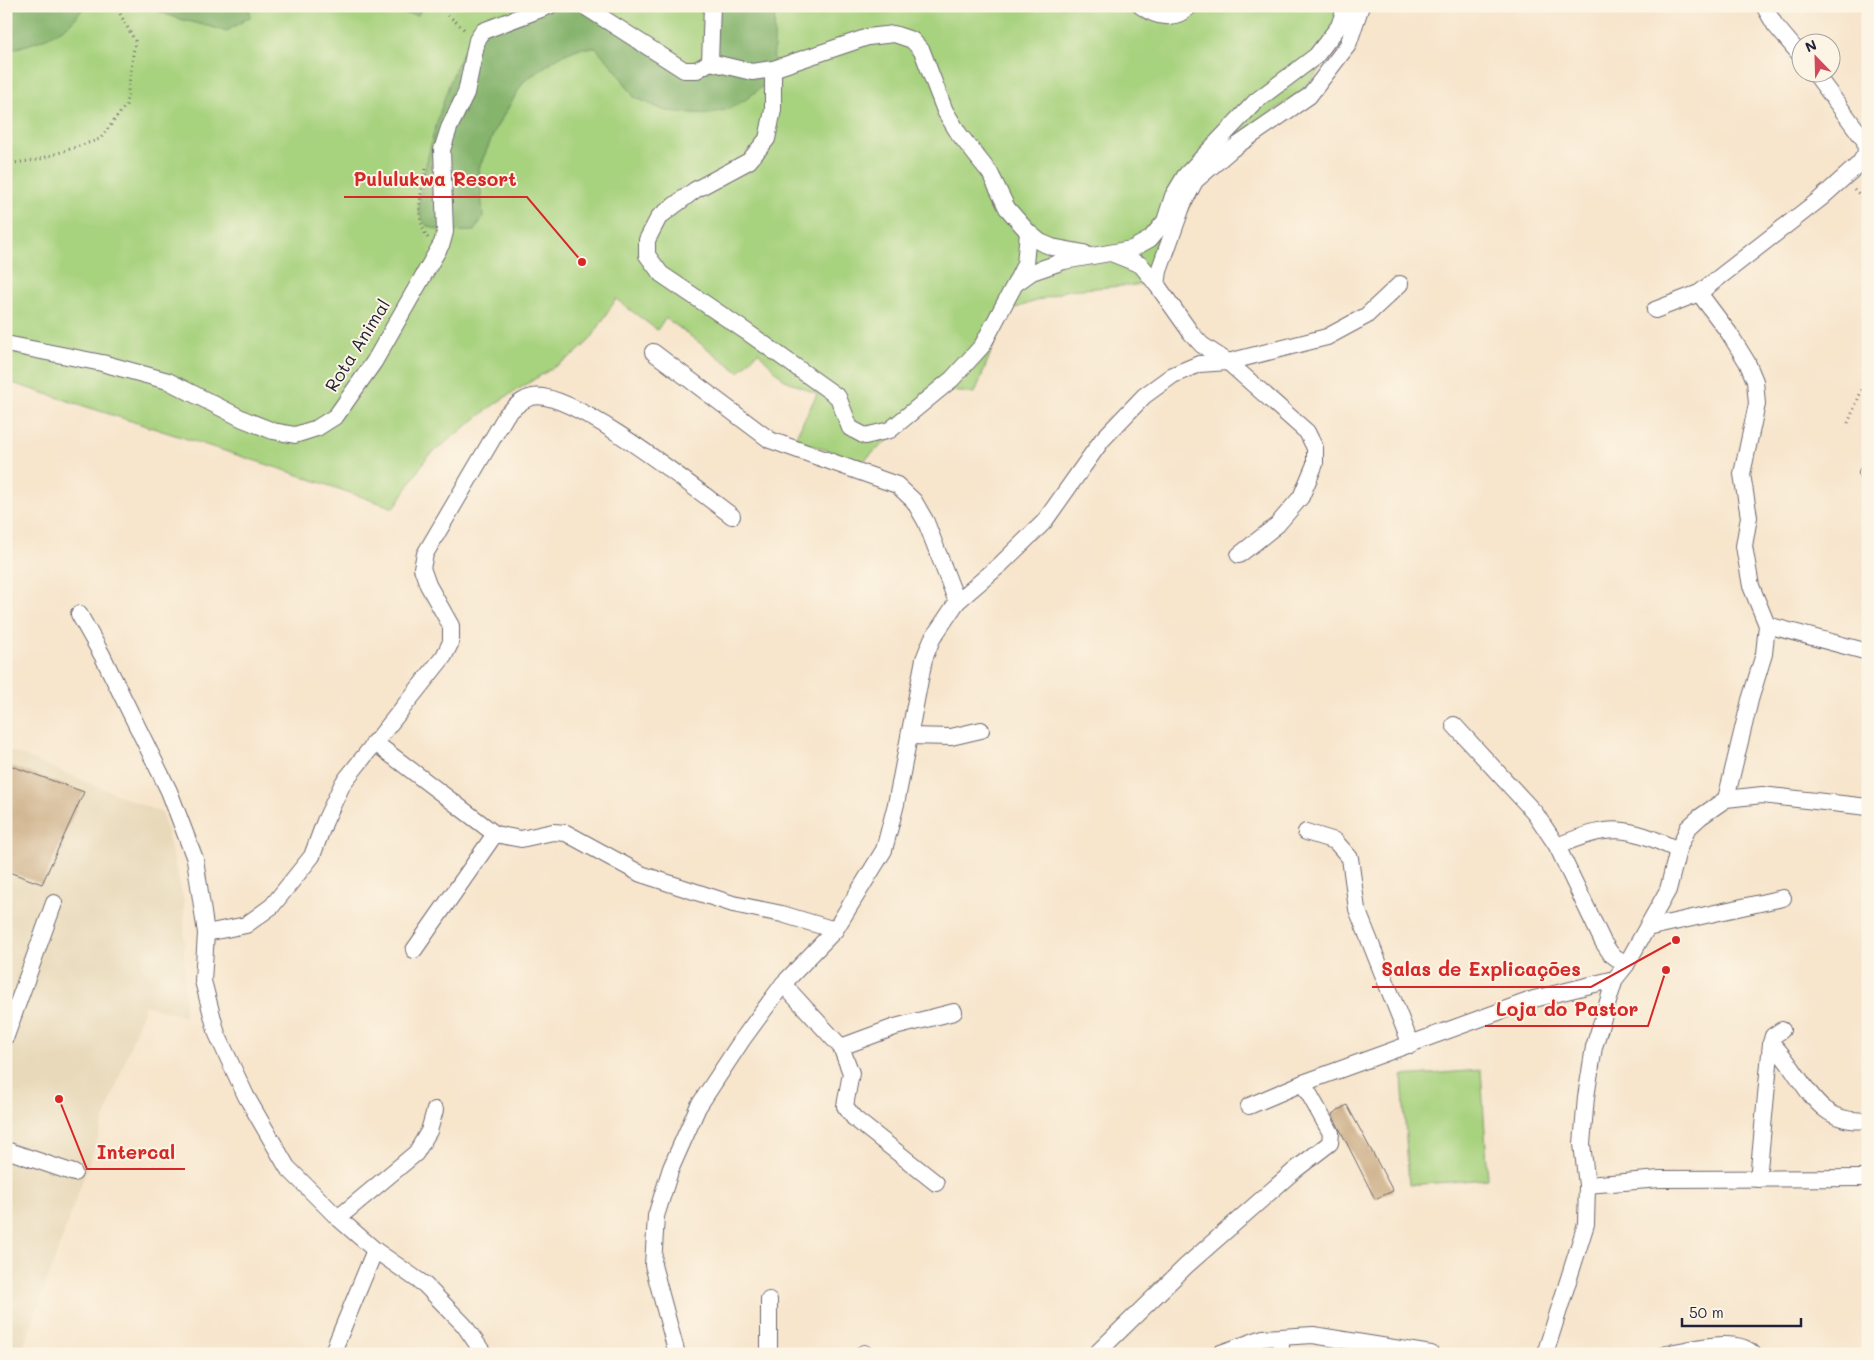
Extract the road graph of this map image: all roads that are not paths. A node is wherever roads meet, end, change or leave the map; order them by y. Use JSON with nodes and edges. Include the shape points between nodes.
{"nodes":[{"id":1,"x":549,"y":6,"type":"edge"},
{"id":2,"x":584,"y":6,"type":"edge"},
{"id":3,"x":712,"y":6,"type":"edge"},
{"id":4,"x":1141,"y":6,"type":"edge"},
{"id":5,"x":1190,"y":6,"type":"edge"},
{"id":6,"x":1764,"y":6,"type":"edge"},
{"id":7,"x":1353,"y":8,"type":"edge"},
{"id":8,"x":1792,"y":45,"type":"edge"},
{"id":9,"x":710,"y":62,"type":"junction"},
{"id":10,"x":773,"y":69,"type":"junction"},
{"id":11,"x":1821,"y":82,"type":"edge"},
{"id":12,"x":1028,"y":232,"type":"junction"},
{"id":13,"x":1109,"y":252,"type":"junction"},
{"id":14,"x":1015,"y":284,"type":"junction"},
{"id":15,"x":1400,"y":284,"type":"dead end"},
{"id":16,"x":1157,"y":285,"type":"junction"},
{"id":17,"x":1699,"y":293,"type":"junction"},
{"id":18,"x":1656,"y":310,"type":"dead end"},
{"id":19,"x":6,"y":344,"type":"edge"},
{"id":20,"x":653,"y":352,"type":"dead end"},
{"id":21,"x":1228,"y":362,"type":"junction"},
{"id":22,"x":732,"y":516,"type":"dead end"},
{"id":23,"x":1240,"y":555,"type":"dead end"},
{"id":24,"x":957,"y":602,"type":"junction"},
{"id":25,"x":78,"y":614,"type":"dead end"},
{"id":26,"x":1767,"y":625,"type":"junction"},
{"id":27,"x":1868,"y":652,"type":"edge"},
{"id":28,"x":1454,"y":726,"type":"dead end"},
{"id":29,"x":981,"y":730,"type":"dead end"},
{"id":30,"x":909,"y":736,"type":"junction"},
{"id":31,"x":374,"y":742,"type":"junction"},
{"id":32,"x":1726,"y":799,"type":"junction"},
{"id":33,"x":1868,"y":808,"type":"edge"},
{"id":34,"x":1306,"y":832,"type":"dead end"},
{"id":35,"x":495,"y":834,"type":"junction"},
{"id":36,"x":1557,"y":846,"type":"junction"},
{"id":37,"x":1678,"y":850,"type":"junction"},
{"id":38,"x":1783,"y":898,"type":"dead end"},
{"id":39,"x":54,"y":903,"type":"dead end"},
{"id":40,"x":1647,"y":928,"type":"junction"},
{"id":41,"x":835,"y":930,"type":"junction"},
{"id":42,"x":206,"y":933,"type":"junction"},
{"id":43,"x":414,"y":950,"type":"dead end"},
{"id":44,"x":1626,"y":965,"type":"junction"},
{"id":45,"x":1615,"y":979,"type":"junction"},
{"id":46,"x":783,"y":984,"type":"junction"},
{"id":47,"x":954,"y":1012,"type":"dead end"},
{"id":48,"x":6,"y":1036,"type":"edge"},
{"id":49,"x":1411,"y":1045,"type":"junction"},
{"id":50,"x":842,"y":1047,"type":"junction"},
{"id":51,"x":1304,"y":1083,"type":"junction"},
{"id":52,"x":1249,"y":1106,"type":"dead end"},
{"id":53,"x":435,"y":1110,"type":"dead end"},
{"id":54,"x":1868,"y":1120,"type":"edge"},
{"id":55,"x":6,"y":1150,"type":"edge"},
{"id":56,"x":74,"y":1173,"type":"dead end"},
{"id":57,"x":1868,"y":1178,"type":"edge"},
{"id":58,"x":1758,"y":1179,"type":"junction"},
{"id":59,"x":936,"y":1183,"type":"dead end"},
{"id":60,"x":1587,"y":1185,"type":"junction"},
{"id":61,"x":338,"y":1218,"type":"junction"},
{"id":62,"x":375,"y":1250,"type":"junction"},
{"id":63,"x":769,"y":1300,"type":"dead end"},
{"id":64,"x":1281,"y":1337,"type":"junction"},
{"id":65,"x":332,"y":1354,"type":"edge"},
{"id":66,"x":484,"y":1354,"type":"edge"},
{"id":67,"x":677,"y":1354,"type":"edge"},
{"id":68,"x":769,"y":1354,"type":"edge"},
{"id":69,"x":1096,"y":1354,"type":"edge"},
{"id":70,"x":1218,"y":1354,"type":"edge"},
{"id":71,"x":1281,"y":1354,"type":"edge"},
{"id":72,"x":1430,"y":1354,"type":"edge"},
{"id":73,"x":1545,"y":1354,"type":"edge"},
{"id":74,"x":1666,"y":1354,"type":"edge"},
{"id":75,"x":1753,"y":1354,"type":"edge"}],
"edges":[{"from":1,"to":19,"type":"street","name":"Rota Animal","via":[[484,31],[478,40],[466,92],[442,150],[445,232],[442,243],[374,362],[336,416],[317,428],[295,435],[273,431],[168,381],[102,363]]},
{"from":2,"to":9,"type":"street","via":[[684,70],[697,70]]},
{"from":3,"to":9,"type":"street"},
{"from":4,"to":5,"type":"street","via":[[1154,15],[1169,17],[1183,13]]},
{"from":6,"to":8,"type":"street"},
{"from":7,"to":13,"type":"street","via":[[1316,56],[1256,101],[1185,176],[1173,196],[1165,221],[1150,239],[1132,249]]},
{"from":7,"to":16,"type":"street","via":[[1348,45],[1308,96],[1232,149],[1195,181],[1183,204]]},
{"from":9,"to":10,"type":"street","via":[[752,72]]},
{"from":10,"to":12,"type":"street","via":[[868,37],[894,34],[912,40],[922,51],[944,111],[990,173],[1007,208]]},
{"from":10,"to":14,"type":"street","via":[[773,110],[767,139],[749,161],[695,190],[659,217],[647,240],[647,255],[661,274],[838,397],[850,428],[865,436],[890,430],[952,379],[982,346]]},
{"from":11,"to":17,"type":"street","via":[[1865,141],[1866,154],[1820,200]]},
{"from":12,"to":13,"type":"street","via":[[1052,247],[1080,253]]},
{"from":12,"to":14,"type":"street","via":[[1025,264]]},
{"from":13,"to":14,"type":"street","via":[[1064,261],[1032,272]]},
{"from":13,"to":16,"type":"street","via":[[1141,265]]},
{"from":15,"to":21,"type":"street","via":[[1366,316],[1327,337]]},
{"from":16,"to":21,"type":"street","via":[[1202,345]]},
{"from":17,"to":18,"type":"street"},
{"from":17,"to":26,"type":"street","via":[[1729,333],[1755,381],[1757,404],[1742,474],[1749,516],[1744,546],[1751,586]]},
{"from":20,"to":24,"type":"street","via":[[770,440],[897,485],[914,501],[926,522]]},
{"from":21,"to":23,"type":"street","via":[[1307,432],[1316,448],[1314,464],[1301,497],[1277,525]]},
{"from":21,"to":24,"type":"street","via":[[1199,364],[1173,375],[1144,396],[1102,440],[1044,522]]},
{"from":22,"to":31,"type":"street","via":[[612,428],[547,397],[532,397],[519,403],[507,414],[425,554],[422,568],[450,626],[451,642],[444,656]]},
{"from":24,"to":30,"type":"street","via":[[932,639],[924,659]]},
{"from":25,"to":42,"type":"street","via":[[102,655],[169,791],[195,859]]},
{"from":26,"to":27,"type":"street"},
{"from":26,"to":32,"type":"street","via":[[1764,654]]},
{"from":28,"to":36,"type":"street","via":[[1536,813]]},
{"from":29,"to":30,"type":"street","via":[[950,737]]},
{"from":30,"to":41,"type":"street","via":[[884,850]]},
{"from":31,"to":35,"type":"street"},
{"from":31,"to":42,"type":"street","via":[[343,783],[312,856],[272,906],[246,925]]},
{"from":32,"to":33,"type":"street","via":[[1762,795]]},
{"from":32,"to":37,"type":"street","via":[[1688,828]]},
{"from":34,"to":49,"type":"street","via":[[1335,841],[1350,858],[1357,910]]},
{"from":35,"to":41,"type":"street","via":[[520,839],[553,832],[566,833],[641,874],[733,904]]},
{"from":35,"to":43,"type":"street"},
{"from":36,"to":37,"type":"street","via":[[1606,829],[1627,830]]},
{"from":36,"to":44,"type":"street","via":[[1603,942],[1611,954]]},
{"from":37,"to":40,"type":"street","via":[[1668,890]]},
{"from":38,"to":40,"type":"street"},
{"from":39,"to":48,"type":"street"},
{"from":40,"to":44,"type":"street"},
{"from":41,"to":46,"type":"street"},
{"from":42,"to":61,"type":"street","via":[[203,981],[217,1034],[246,1096],[287,1167]]},
{"from":44,"to":45,"type":"street"},
{"from":45,"to":49,"type":"street","via":[[1534,999]]},
{"from":45,"to":60,"type":"street","via":[[1594,1047],[1586,1097],[1582,1144]]},
{"from":46,"to":50,"type":"street"},
{"from":46,"to":67,"type":"street","via":[[698,1107],[670,1168],[656,1216],[653,1266]]},
{"from":47,"to":50,"type":"street","via":[[896,1027]]},
{"from":49,"to":51,"type":"street"},
{"from":50,"to":59,"type":"street","via":[[851,1073],[845,1106],[854,1118]]},
{"from":51,"to":52,"type":"street"},
{"from":51,"to":69,"type":"street","via":[[1331,1133],[1330,1143],[1294,1170],[1186,1266]]},
{"from":53,"to":61,"type":"street","via":[[429,1131],[416,1153]]},
{"from":54,"to":58,"type":"street","via":[[1852,1122],[1830,1114],[1811,1097],[1776,1037]]},
{"from":55,"to":56,"type":"street"},
{"from":57,"to":58,"type":"street"},
{"from":58,"to":60,"type":"street","via":[[1660,1179]]},
{"from":60,"to":73,"type":"street","via":[[1586,1224]]},
{"from":61,"to":62,"type":"street"},
{"from":62,"to":65,"type":"street"},
{"from":62,"to":66,"type":"street","via":[[425,1285],[464,1325]]},
{"from":63,"to":68,"type":"street"},
{"from":64,"to":70,"type":"street","via":[[1250,1341]]},
{"from":64,"to":71,"type":"street"},
{"from":64,"to":72,"type":"street","via":[[1325,1336]]},
{"from":74,"to":75,"type":"street","via":[[1723,1344],[1749,1349]]}]}
